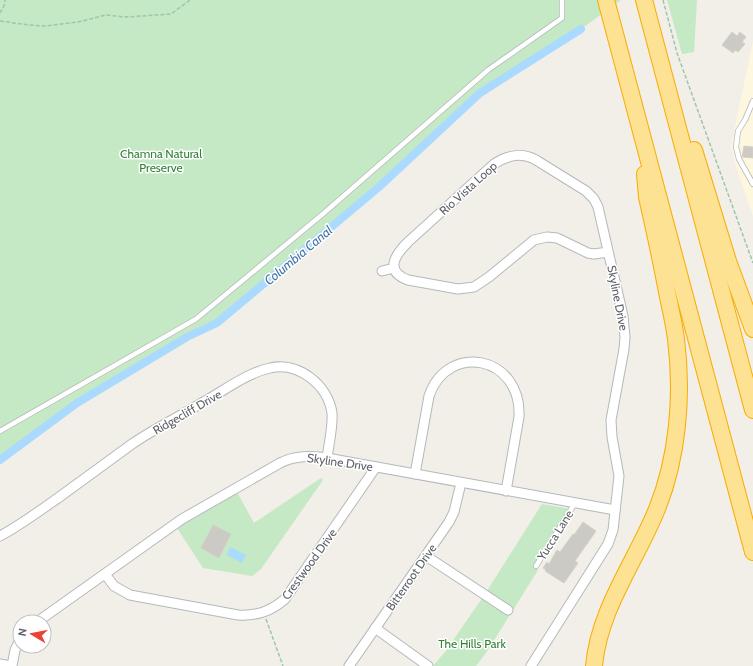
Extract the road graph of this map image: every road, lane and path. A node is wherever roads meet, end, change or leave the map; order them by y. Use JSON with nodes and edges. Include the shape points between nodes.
{"nodes":[{"id":1,"x":6,"y":0,"type":"edge"},
{"id":2,"x":190,"y":0,"type":"edge"},
{"id":3,"x":562,"y":0,"type":"edge"},
{"id":4,"x":606,"y":0,"type":"edge"},
{"id":5,"x":644,"y":0,"type":"edge"},
{"id":6,"x":662,"y":0,"type":"edge"},
{"id":7,"x":0,"y":13,"type":"edge"},
{"id":8,"x":0,"y":21,"type":"edge"},
{"id":9,"x":656,"y":47,"type":"junction"},
{"id":10,"x":753,"y":101,"type":"edge"},
{"id":11,"x":642,"y":130,"type":"junction"},
{"id":12,"x":753,"y":184,"type":"edge"},
{"id":13,"x":608,"y":252,"type":"junction"},
{"id":14,"x":753,"y":263,"type":"edge"},
{"id":15,"x":394,"y":268,"type":"junction"},
{"id":16,"x":382,"y":271,"type":"dead end"},
{"id":17,"x":753,"y":329,"type":"edge"},
{"id":18,"x":753,"y":410,"type":"edge"},
{"id":19,"x":0,"y":431,"type":"edge"},
{"id":20,"x":328,"y":458,"type":"junction"},
{"id":21,"x":376,"y":467,"type":"junction"},
{"id":22,"x":415,"y":474,"type":"junction"},
{"id":23,"x":461,"y":483,"type":"junction"},
{"id":24,"x":506,"y":491,"type":"junction"},
{"id":25,"x":575,"y":503,"type":"junction"},
{"id":26,"x":616,"y":510,"type":"junction"},
{"id":27,"x":0,"y":536,"type":"edge"},
{"id":28,"x":753,"y":552,"type":"edge"},
{"id":29,"x":426,"y":556,"type":"junction"},
{"id":30,"x":536,"y":566,"type":"dead end"},
{"id":31,"x":105,"y":574,"type":"junction"},
{"id":32,"x":508,"y":610,"type":"dead end"},
{"id":33,"x":264,"y":612,"type":"junction"},
{"id":34,"x":48,"y":614,"type":"edge"},
{"id":35,"x":375,"y":628,"type":"junction"},
{"id":36,"x":14,"y":654,"type":"edge"},
{"id":37,"x":1,"y":665,"type":"edge"},
{"id":38,"x":12,"y":666,"type":"edge"},
{"id":39,"x":283,"y":666,"type":"edge"},
{"id":40,"x":349,"y":666,"type":"edge"},
{"id":41,"x":428,"y":666,"type":"edge"},
{"id":42,"x":531,"y":666,"type":"edge"},
{"id":43,"x":594,"y":666,"type":"edge"}],
"edges":[{"from":1,"to":7,"type":"path"},
{"from":2,"to":8,"type":"path","via":[[171,14],[126,17],[106,15],[46,26]]},
{"from":3,"to":19,"type":"lane","via":[[562,18],[488,70],[324,213],[196,319]]},
{"from":4,"to":11,"type":"highway"},
{"from":5,"to":9,"type":"highway"},
{"from":6,"to":14,"type":"path","via":[[677,53]]},
{"from":9,"to":17,"type":"highway","via":[[676,94],[728,261]]},
{"from":9,"to":18,"type":"highway"},
{"from":10,"to":12,"type":"lane","via":[[738,131],[736,148]]},
{"from":11,"to":28,"type":"highway"},
{"from":11,"to":43,"type":"highway","via":[[647,197],[676,338],[677,423],[662,494],[644,540],[605,620],[598,640]]},
{"from":13,"to":15,"type":"street","via":[[594,254],[557,238],[540,238],[534,240],[480,284],[464,289],[408,280],[397,274]]},
{"from":13,"to":15,"type":"street","name":"Rio Vista Loop","via":[[594,199],[586,191],[530,156],[512,155],[494,164],[408,242],[397,255]]},
{"from":13,"to":26,"type":"street","name":"Skyline Drive","via":[[623,316],[625,337],[611,420],[619,476]]},
{"from":15,"to":16,"type":"street"},
{"from":20,"to":21,"type":"street","name":"Skyline Drive"},
{"from":20,"to":27,"type":"street","name":"Ridgecliff Drive","via":[[332,414],[326,396],[315,382],[304,374],[289,368],[271,367],[252,374],[147,435],[24,522]]},
{"from":20,"to":31,"type":"street","name":"Skyline Drive","via":[[289,458],[182,519]]},
{"from":21,"to":22,"type":"street","name":"Skyline Drive"},
{"from":21,"to":33,"type":"street","name":"Crestwood Drive","via":[[284,599]]},
{"from":22,"to":23,"type":"street","name":"Skyline Drive"},
{"from":22,"to":24,"type":"street","via":[[432,387],[444,372],[462,363],[484,364],[505,374],[513,385],[520,407]]},
{"from":23,"to":24,"type":"street","name":"Skyline Drive"},
{"from":23,"to":29,"type":"street","name":"Bitterroot Drive","via":[[450,522]]},
{"from":24,"to":25,"type":"street","name":"Skyline Drive"},
{"from":25,"to":26,"type":"street","name":"Skyline Drive"},
{"from":25,"to":30,"type":"lane","name":"Yucca Lane"},
{"from":26,"to":42,"type":"street","name":"Skyline Drive","via":[[608,544]]},
{"from":29,"to":32,"type":"street"},
{"from":29,"to":35,"type":"street","name":"Bitterroot Drive"},
{"from":31,"to":33,"type":"street","name":"Crestwood Drive","via":[[114,586],[134,596],[238,615]]},
{"from":31,"to":34,"type":"street","name":"Skyline Drive"},
{"from":33,"to":39,"type":"path"},
{"from":35,"to":40,"type":"street","name":"Bitterroot Drive"},
{"from":35,"to":41,"type":"street"},
{"from":36,"to":38,"type":"street"},
{"from":37,"to":38,"type":"street"}]}
